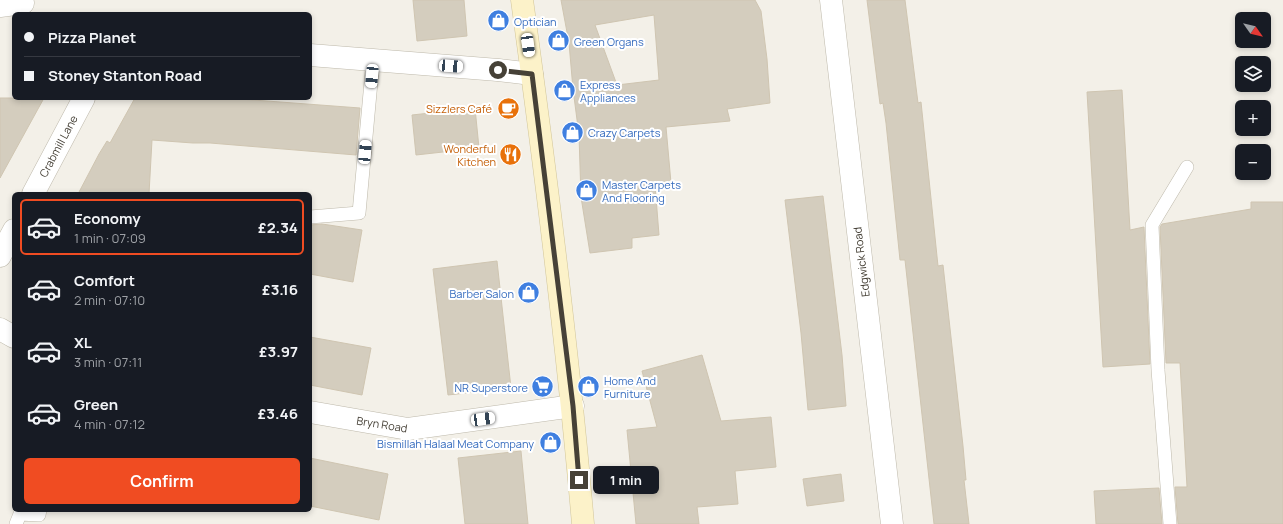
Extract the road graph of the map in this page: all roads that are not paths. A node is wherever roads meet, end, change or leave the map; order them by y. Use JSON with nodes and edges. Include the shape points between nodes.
{"nodes":[{"id":1,"x":522,"y":0,"type":"edge"},
{"id":2,"x":831,"y":0,"type":"edge"},
{"id":3,"x":0,"y":6,"type":"edge"},
{"id":4,"x":28,"y":6,"type":"edge"},
{"id":5,"x":312,"y":55,"type":"edge"},
{"id":6,"x":373,"y":60,"type":"junction"},
{"id":7,"x":532,"y":74,"type":"junction"},
{"id":8,"x":83,"y":100,"type":"edge"},
{"id":9,"x":1187,"y":167,"type":"dead end"},
{"id":10,"x":34,"y":192,"type":"edge"},
{"id":11,"x":312,"y":217,"type":"edge"},
{"id":12,"x":12,"y":234,"type":"edge"},
{"id":13,"x":0,"y":256,"type":"edge"},
{"id":14,"x":0,"y":329,"type":"edge"},
{"id":15,"x":12,"y":336,"type":"edge"},
{"id":16,"x":573,"y":406,"type":"junction"},
{"id":17,"x":312,"y":412,"type":"edge"},
{"id":18,"x":40,"y":512,"type":"edge"},
{"id":19,"x":16,"y":524,"type":"edge"},
{"id":20,"x":583,"y":524,"type":"edge"},
{"id":21,"x":892,"y":524,"type":"edge"},
{"id":22,"x":1170,"y":524,"type":"edge"}],
"edges":[{"from":1,"to":7,"type":"main road"},
{"from":2,"to":21,"type":"street","name":"Edgwick Road"},
{"from":3,"to":4,"type":"street"},
{"from":5,"to":6,"type":"street"},
{"from":6,"to":7,"type":"street"},
{"from":6,"to":11,"type":"lane","via":[[360,214]]},
{"from":7,"to":16,"type":"main road"},
{"from":8,"to":10,"type":"street","name":"Crabmill Lane"},
{"from":9,"to":22,"type":"lane","via":[[1152,225],[1158,370]]},
{"from":12,"to":13,"type":"street"},
{"from":14,"to":15,"type":"street"},
{"from":16,"to":17,"type":"street","name":"Bryn Road","via":[[408,429]]},
{"from":16,"to":20,"type":"main road"},
{"from":18,"to":19,"type":"lane","via":[[39,515],[20,514]]}]}
